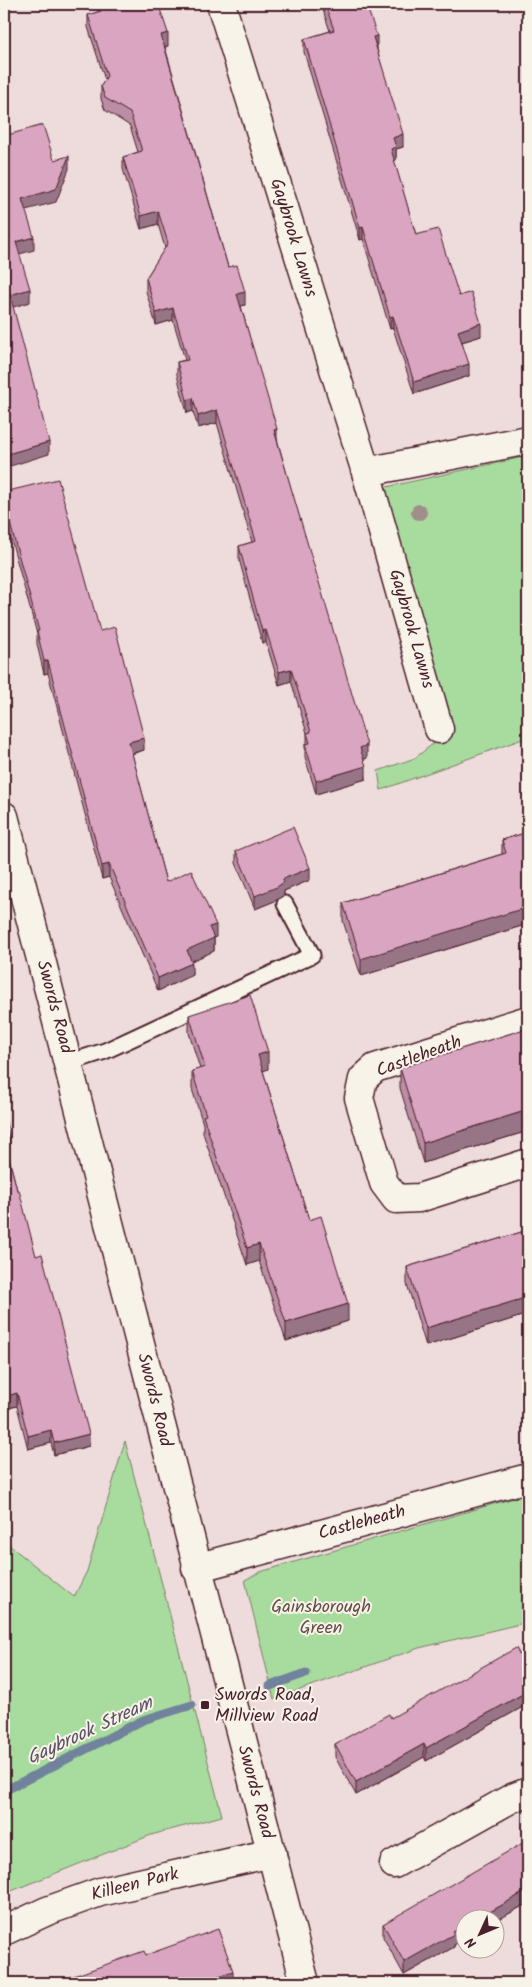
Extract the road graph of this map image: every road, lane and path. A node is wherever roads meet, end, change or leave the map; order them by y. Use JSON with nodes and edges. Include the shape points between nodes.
{"nodes":[{"id":1,"x":221,"y":4,"type":"edge"},
{"id":2,"x":528,"y":440,"type":"edge"},
{"id":3,"x":366,"y":472,"type":"junction"},
{"id":4,"x":439,"y":729,"type":"dead end"},
{"id":5,"x":5,"y":825,"type":"edge"},
{"id":6,"x":285,"y":904,"type":"dead end"},
{"id":7,"x":528,"y":1020,"type":"edge"},
{"id":8,"x":68,"y":1063,"type":"junction"},
{"id":9,"x":528,"y":1163,"type":"edge"},
{"id":10,"x":528,"y":1478,"type":"edge"},
{"id":11,"x":196,"y":1568,"type":"junction"},
{"id":12,"x":528,"y":1792,"type":"edge"},
{"id":13,"x":272,"y":1854,"type":"junction"},
{"id":14,"x":394,"y":1864,"type":"dead end"},
{"id":15,"x":4,"y":1931,"type":"edge"},
{"id":16,"x":305,"y":1983,"type":"edge"}],
"edges":[{"from":1,"to":3,"type":"street","name":"Gaybrook Lawns"},
{"from":2,"to":3,"type":"street"},
{"from":3,"to":4,"type":"street","name":"Gaybrook Lawns"},
{"from":5,"to":8,"type":"street","name":"Swords Road"},
{"from":6,"to":8,"type":"lane","via":[[312,955],[105,1051]]},
{"from":7,"to":9,"type":"street","name":"Castleheath","via":[[375,1068],[363,1079],[358,1098],[384,1182],[396,1199],[419,1198]]},
{"from":8,"to":11,"type":"street","name":"Swords Road"},
{"from":10,"to":11,"type":"street","name":"Castleheath"},
{"from":11,"to":13,"type":"street","name":"Swords Road"},
{"from":12,"to":14,"type":"street"},
{"from":13,"to":15,"type":"street","name":"Killeen Park","via":[[100,1892]]},
{"from":13,"to":16,"type":"street","name":"Swords Road"}]}
